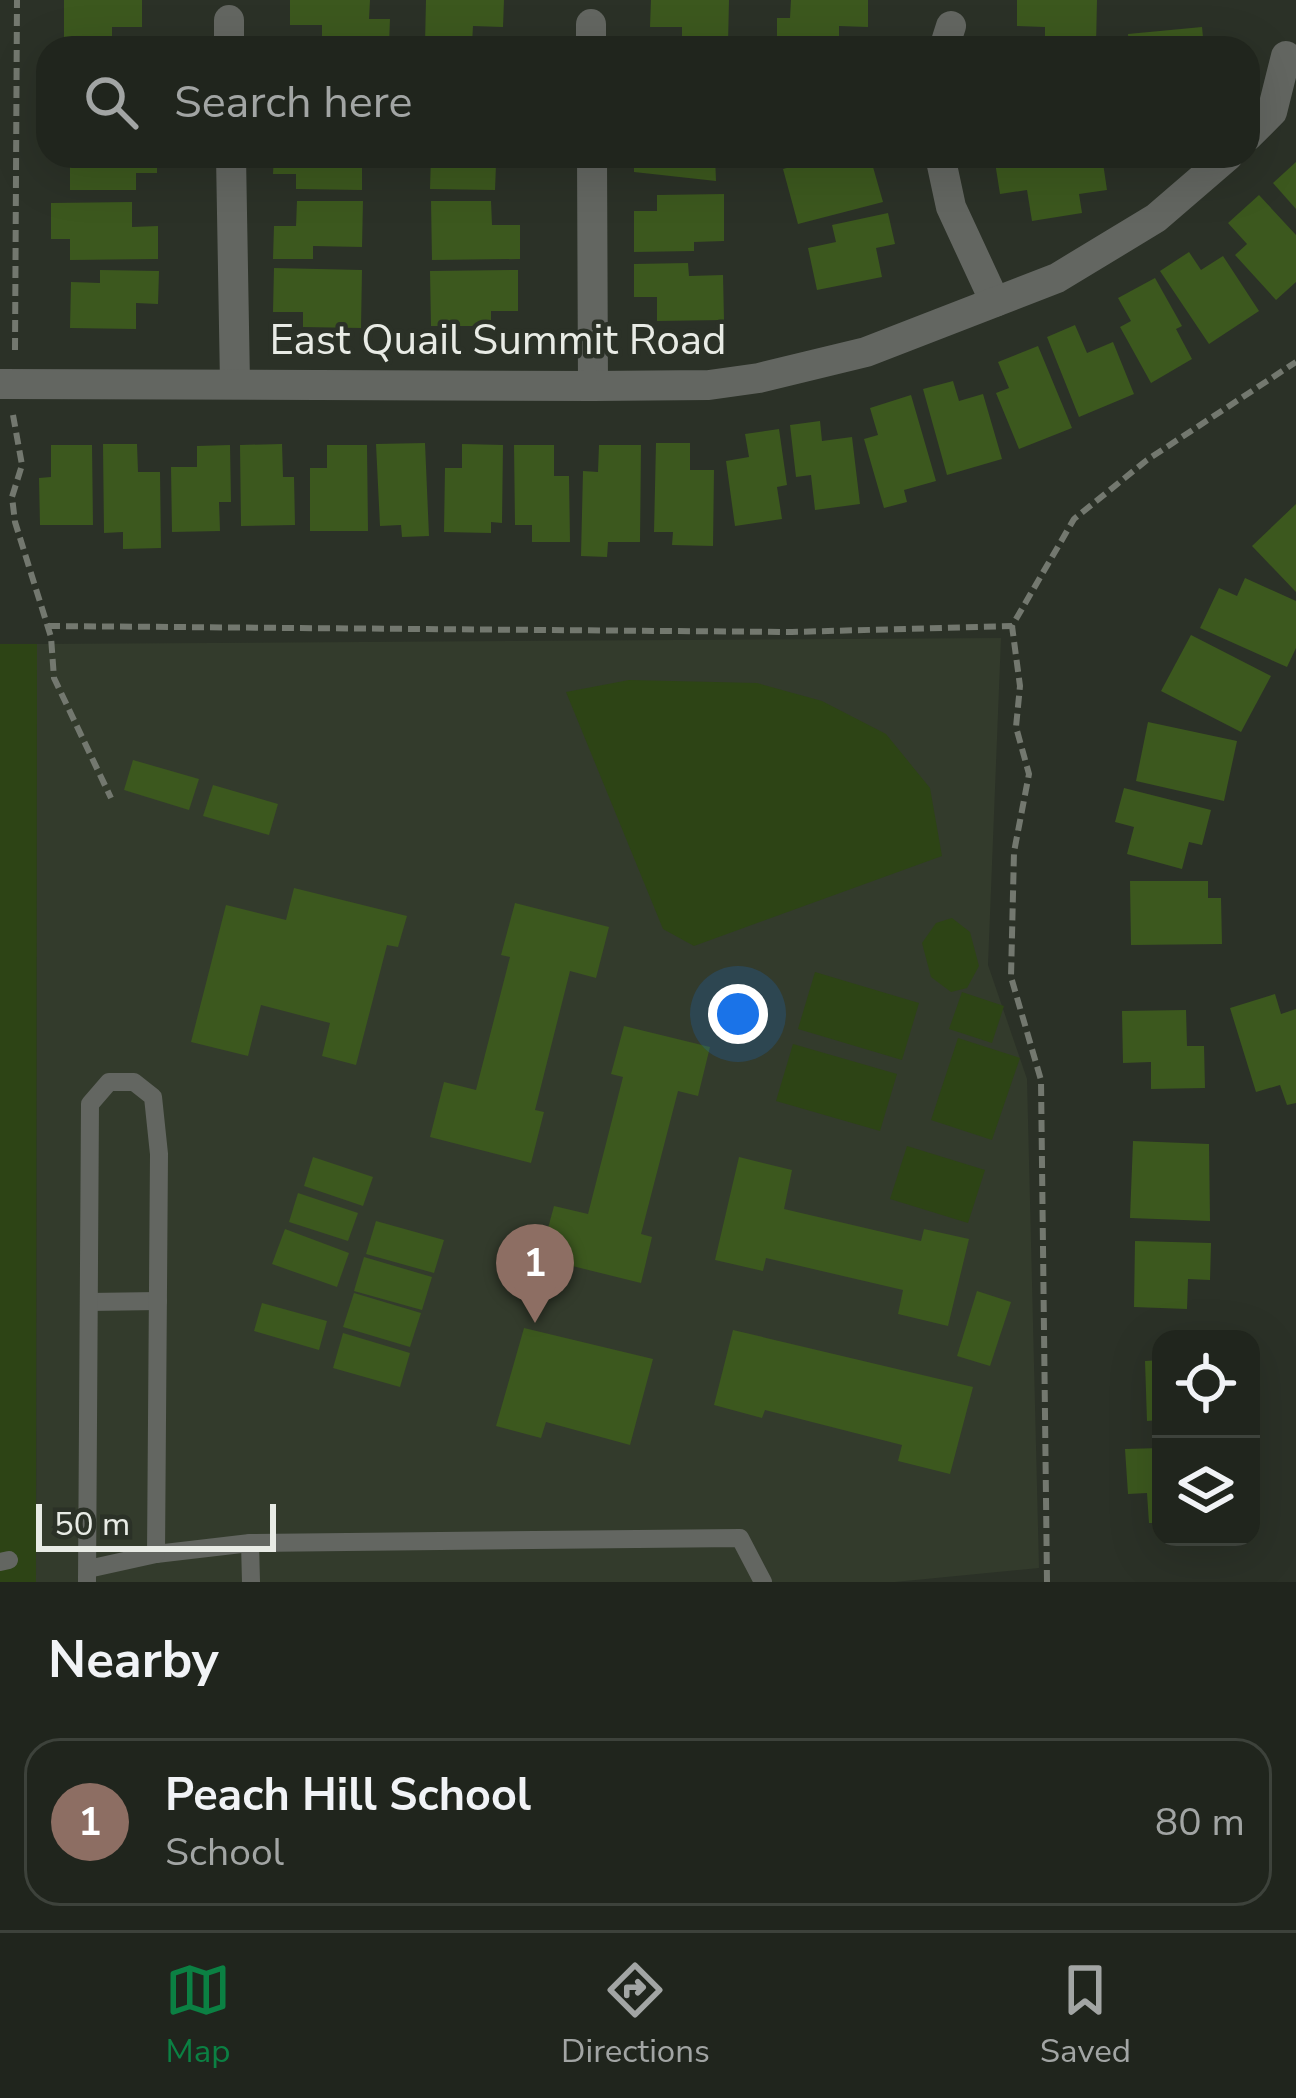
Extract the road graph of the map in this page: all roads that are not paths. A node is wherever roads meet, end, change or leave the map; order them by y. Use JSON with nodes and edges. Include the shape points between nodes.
{"nodes":[{"id":1,"x":1286,"y":56,"type":"dead end"},
{"id":2,"x":1260,"y":124,"type":"edge"},
{"id":3,"x":231,"y":168,"type":"edge"},
{"id":4,"x":592,"y":168,"type":"edge"},
{"id":5,"x":942,"y":168,"type":"edge"},
{"id":6,"x":1214,"y":168,"type":"edge"},
{"id":7,"x":995,"y":302,"type":"junction"},
{"id":8,"x":235,"y":383,"type":"junction"},
{"id":9,"x":0,"y":384,"type":"edge"},
{"id":10,"x":593,"y":386,"type":"junction"},
{"id":11,"x":158,"y":1301,"type":"junction"},
{"id":12,"x":89,"y":1302,"type":"junction"},
{"id":13,"x":250,"y":1543,"type":"junction"},
{"id":14,"x":156,"y":1554,"type":"junction"},
{"id":15,"x":88,"y":1575,"type":"edge"},
{"id":16,"x":251,"y":1582,"type":"edge"},
{"id":17,"x":763,"y":1582,"type":"edge"}],
"edges":[{"from":1,"to":2,"type":"street","via":[[1272,112]]},
{"from":3,"to":8,"type":"street"},
{"from":4,"to":10,"type":"street"},
{"from":5,"to":7,"type":"street","via":[[950,207]]},
{"from":6,"to":7,"type":"street","name":"East Quail Summit Road","via":[[1092,260]]},
{"from":7,"to":10,"type":"street","name":"East Quail Summit Road","via":[[866,352],[779,374],[710,385]]},
{"from":8,"to":9,"type":"street","name":"East Quail Summit Road"},
{"from":8,"to":10,"type":"street","name":"East Quail Summit Road"},
{"from":11,"to":12,"type":"lane"},
{"from":11,"to":12,"type":"lane","via":[[154,1097],[134,1082],[109,1082],[90,1104]]},
{"from":11,"to":14,"type":"lane"},
{"from":12,"to":15,"type":"lane"},
{"from":13,"to":14,"type":"lane"},
{"from":13,"to":16,"type":"lane"},
{"from":13,"to":17,"type":"lane","via":[[740,1538]]},
{"from":14,"to":15,"type":"lane"}]}
